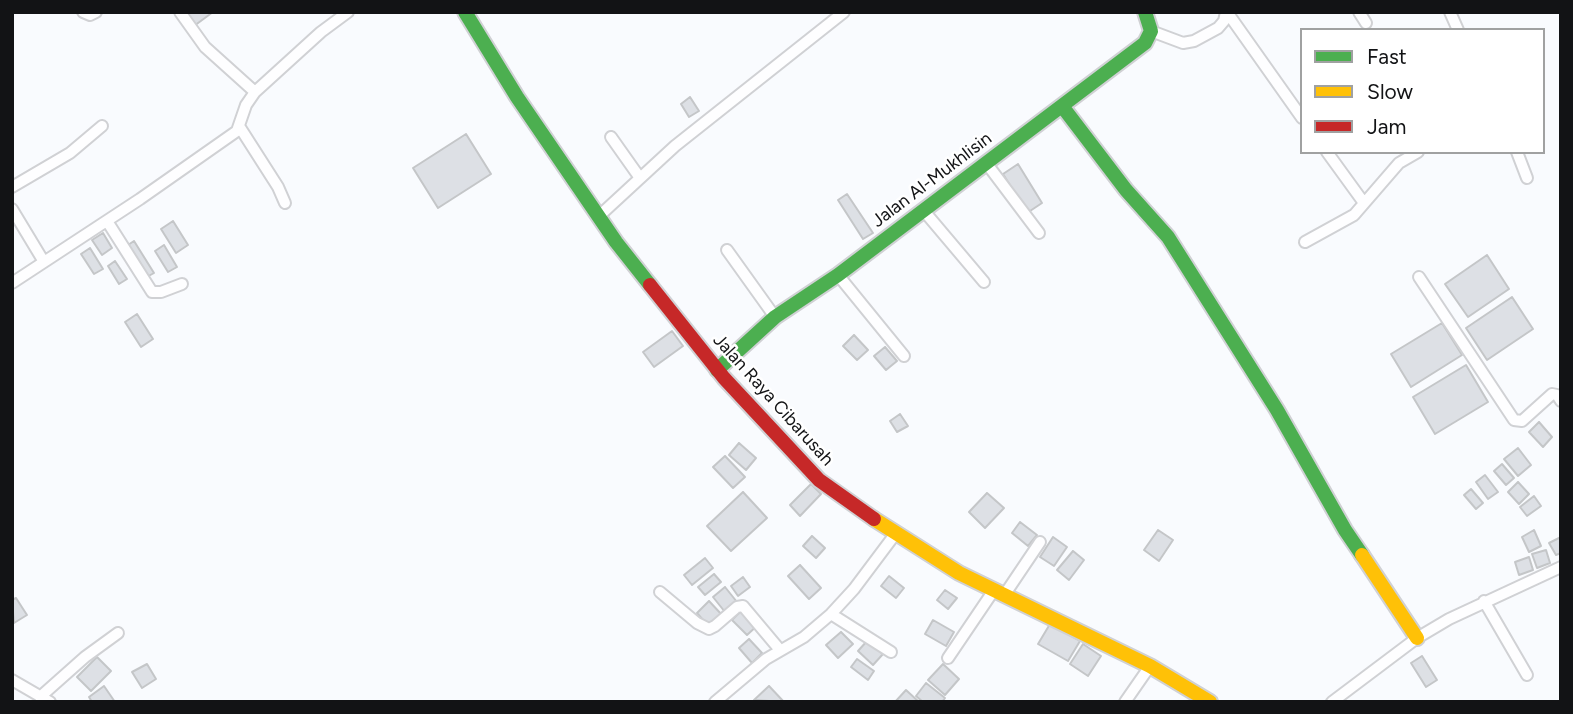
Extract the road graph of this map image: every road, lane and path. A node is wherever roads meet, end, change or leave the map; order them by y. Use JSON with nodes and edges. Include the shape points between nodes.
{"nodes":[{"id":1,"x":83,"y":12,"type":"edge"},
{"id":2,"x":96,"y":12,"type":"edge"},
{"id":3,"x":180,"y":12,"type":"edge"},
{"id":4,"x":348,"y":12,"type":"edge"},
{"id":5,"x":465,"y":12,"type":"edge"},
{"id":6,"x":844,"y":12,"type":"edge"},
{"id":7,"x":1145,"y":12,"type":"edge"},
{"id":8,"x":1226,"y":12,"type":"edge"},
{"id":9,"x":1359,"y":12,"type":"edge"},
{"id":10,"x":1450,"y":12,"type":"edge"},
{"id":11,"x":1366,"y":23,"type":"dead end"},
{"id":12,"x":1457,"y":28,"type":"edge"},
{"id":13,"x":1151,"y":31,"type":"junction"},
{"id":14,"x":255,"y":92,"type":"junction"},
{"id":15,"x":1062,"y":106,"type":"junction"},
{"id":16,"x":1300,"y":115,"type":"edge"},
{"id":17,"x":102,"y":126,"type":"dead end"},
{"id":18,"x":239,"y":126,"type":"junction"},
{"id":19,"x":611,"y":137,"type":"dead end"},
{"id":20,"x":1328,"y":154,"type":"edge"},
{"id":21,"x":1415,"y":154,"type":"edge"},
{"id":22,"x":1518,"y":154,"type":"edge"},
{"id":23,"x":987,"y":164,"type":"junction"},
{"id":24,"x":640,"y":178,"type":"junction"},
{"id":25,"x":1527,"y":178,"type":"dead end"},
{"id":26,"x":12,"y":187,"type":"edge"},
{"id":27,"x":285,"y":203,"type":"dead end"},
{"id":28,"x":1364,"y":203,"type":"junction"},
{"id":29,"x":12,"y":209,"type":"edge"},
{"id":30,"x":924,"y":211,"type":"junction"},
{"id":31,"x":598,"y":217,"type":"junction"},
{"id":32,"x":107,"y":220,"type":"junction"},
{"id":33,"x":1039,"y":233,"type":"dead end"},
{"id":34,"x":1305,"y":242,"type":"dead end"},
{"id":35,"x":727,"y":250,"type":"dead end"},
{"id":36,"x":44,"y":262,"type":"junction"},
{"id":37,"x":838,"y":275,"type":"junction"},
{"id":38,"x":1419,"y":277,"type":"dead end"},
{"id":39,"x":984,"y":282,"type":"dead end"},
{"id":40,"x":12,"y":283,"type":"edge"},
{"id":41,"x":182,"y":284,"type":"dead end"},
{"id":42,"x":775,"y":317,"type":"junction"},
{"id":43,"x":904,"y":356,"type":"dead end"},
{"id":44,"x":717,"y":370,"type":"junction"},
{"id":45,"x":1561,"y":401,"type":"edge"},
{"id":46,"x":896,"y":533,"type":"junction"},
{"id":47,"x":1040,"y":542,"type":"dead end"},
{"id":48,"x":1561,"y":567,"type":"edge"},
{"id":49,"x":660,"y":592,"type":"dead end"},
{"id":50,"x":1000,"y":592,"type":"junction"},
{"id":51,"x":1484,"y":601,"type":"junction"},
{"id":52,"x":831,"y":614,"type":"junction"},
{"id":53,"x":118,"y":633,"type":"dead end"},
{"id":54,"x":1417,"y":638,"type":"junction"},
{"id":55,"x":780,"y":650,"type":"junction"},
{"id":56,"x":891,"y":652,"type":"dead end"},
{"id":57,"x":948,"y":658,"type":"dead end"},
{"id":58,"x":1150,"y":666,"type":"junction"},
{"id":59,"x":1527,"y":675,"type":"dead end"},
{"id":60,"x":12,"y":680,"type":"edge"},
{"id":61,"x":41,"y":697,"type":"edge"},
{"id":62,"x":23,"y":702,"type":"edge"},
{"id":63,"x":716,"y":702,"type":"edge"},
{"id":64,"x":1125,"y":702,"type":"edge"},
{"id":65,"x":1210,"y":702,"type":"edge"},
{"id":66,"x":1332,"y":702,"type":"edge"}],
"edges":[{"from":1,"to":2,"type":"street"},
{"from":3,"to":14,"type":"street","via":[[205,47]]},
{"from":4,"to":14,"type":"street"},
{"from":5,"to":31,"type":"street","name":"Jalan Raya Cibarusah"},
{"from":6,"to":24,"type":"street"},
{"from":7,"to":13,"type":"street"},
{"from":8,"to":13,"type":"street","via":[[1218,28],[1194,41],[1183,43]]},
{"from":8,"to":16,"type":"street"},
{"from":9,"to":11,"type":"street"},
{"from":10,"to":12,"type":"street"},
{"from":13,"to":15,"type":"street","name":"Jalan Al-Mukhlisin","via":[[1145,43]]},
{"from":14,"to":18,"type":"street"},
{"from":15,"to":23,"type":"street","name":"Jalan Al-Mukhlisin"},
{"from":15,"to":54,"type":"street","via":[[1168,237],[1277,410],[1345,530]]},
{"from":17,"to":26,"type":"street","via":[[69,153]]},
{"from":18,"to":27,"type":"street"},
{"from":18,"to":32,"type":"street","via":[[233,135]]},
{"from":19,"to":24,"type":"street"},
{"from":20,"to":28,"type":"street"},
{"from":21,"to":28,"type":"street","via":[[1399,163]]},
{"from":22,"to":25,"type":"street"},
{"from":23,"to":30,"type":"street","name":"Jalan Al-Mukhlisin"},
{"from":23,"to":33,"type":"street"},
{"from":24,"to":31,"type":"street"},
{"from":28,"to":34,"type":"street","via":[[1354,215]]},
{"from":29,"to":36,"type":"street"},
{"from":30,"to":37,"type":"street","name":"Jalan Al-Mukhlisin"},
{"from":30,"to":39,"type":"street"},
{"from":31,"to":44,"type":"street","name":"Jalan Raya Cibarusah"},
{"from":32,"to":36,"type":"street"},
{"from":32,"to":41,"type":"street","via":[[152,292]]},
{"from":35,"to":42,"type":"street"},
{"from":36,"to":40,"type":"street"},
{"from":37,"to":42,"type":"street","name":"Jalan Al-Mukhlisin"},
{"from":37,"to":43,"type":"street"},
{"from":38,"to":45,"type":"street","via":[[1514,420],[1522,422],[1552,394]]},
{"from":42,"to":44,"type":"street","name":"Jalan Al-Mukhlisin"},
{"from":44,"to":46,"type":"street","name":"Jalan Raya Cibarusah","via":[[819,480]]},
{"from":46,"to":50,"type":"street","name":"Jalan Raya Cibarusah","via":[[959,573]]},
{"from":46,"to":52,"type":"street"},
{"from":47,"to":50,"type":"street"},
{"from":48,"to":51,"type":"street"},
{"from":49,"to":55,"type":"street","via":[[709,629],[743,606]]},
{"from":50,"to":57,"type":"street"},
{"from":50,"to":58,"type":"street","name":"Jalan Raya Cibarusah"},
{"from":51,"to":54,"type":"street"},
{"from":51,"to":59,"type":"street"},
{"from":52,"to":55,"type":"street"},
{"from":52,"to":56,"type":"street"},
{"from":53,"to":61,"type":"street"},
{"from":54,"to":66,"type":"street"},
{"from":55,"to":63,"type":"street"},
{"from":58,"to":64,"type":"street"},
{"from":58,"to":65,"type":"street","name":"Jalan Raya Cibarusah"},
{"from":60,"to":61,"type":"street"},
{"from":61,"to":62,"type":"street"}]}
